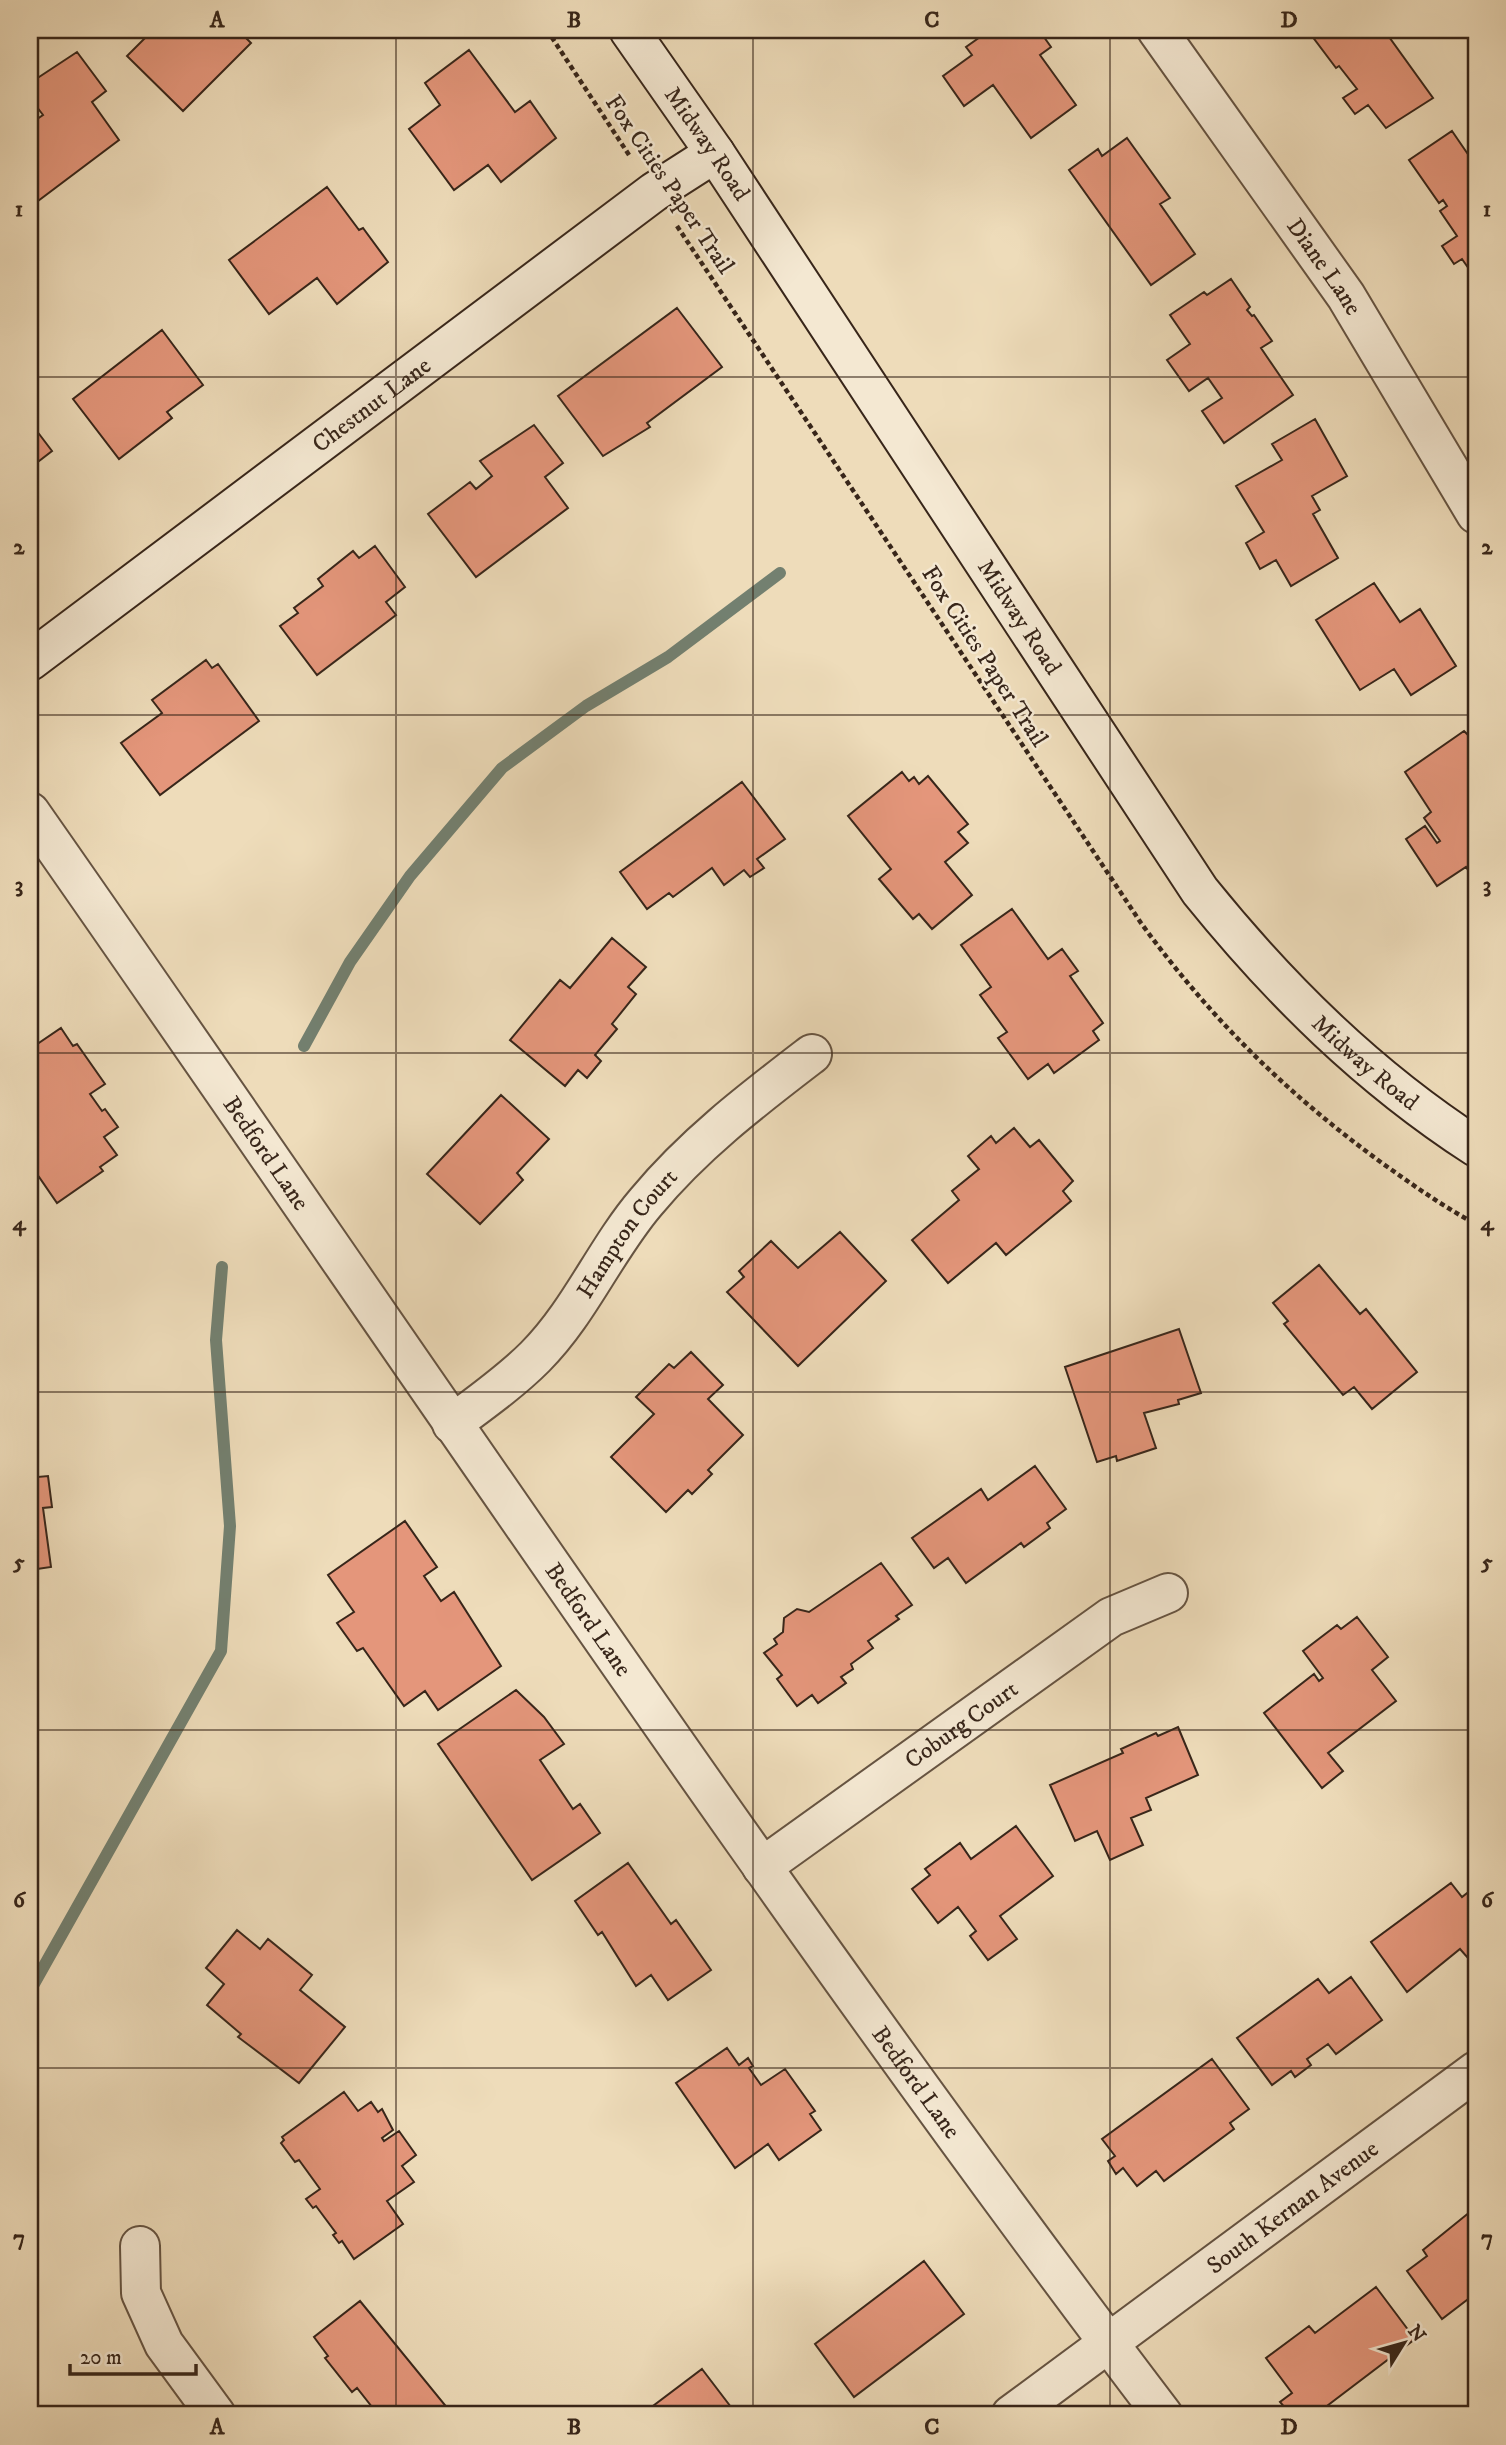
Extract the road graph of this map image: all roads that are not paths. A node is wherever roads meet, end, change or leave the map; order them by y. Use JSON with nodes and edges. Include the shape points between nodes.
{"nodes":[{"id":1,"x":629,"y":30,"type":"edge"},
{"id":2,"x":1157,"y":30,"type":"edge"},
{"id":3,"x":715,"y":153,"type":"junction"},
{"id":4,"x":1476,"y":514,"type":"edge"},
{"id":5,"x":30,"y":661,"type":"edge"},
{"id":6,"x":30,"y":812,"type":"edge"},
{"id":7,"x":812,"y":1054,"type":"dead end"},
{"id":8,"x":1476,"y":1147,"type":"edge"},
{"id":9,"x":452,"y":1423,"type":"junction"},
{"id":10,"x":1168,"y":1593,"type":"dead end"},
{"id":11,"x":762,"y":1867,"type":"junction"},
{"id":12,"x":1476,"y":2071,"type":"edge"},
{"id":13,"x":140,"y":2246,"type":"dead end"},
{"id":14,"x":1107,"y":2342,"type":"junction"},
{"id":15,"x":216,"y":2415,"type":"edge"},
{"id":16,"x":1010,"y":2415,"type":"edge"},
{"id":17,"x":1163,"y":2415,"type":"edge"}],
"edges":[{"from":1,"to":3,"type":"street","name":"Midway Road"},
{"from":2,"to":4,"type":"street","name":"Diane Lane","via":[[1346,296]]},
{"from":3,"to":5,"type":"street","name":"Chestnut Lane","via":[[654,191]]},
{"from":3,"to":8,"type":"street","name":"Midway Road","via":[[1199,891],[1258,963],[1339,1043],[1382,1081]]},
{"from":6,"to":9,"type":"street","name":"Bedford Lane"},
{"from":7,"to":9,"type":"street","name":"Hampton Court","via":[[683,1158],[643,1204],[535,1357]]},
{"from":9,"to":11,"type":"street","name":"Bedford Lane"},
{"from":10,"to":11,"type":"street","name":"Coburg Court","via":[[1111,1617]]},
{"from":11,"to":14,"type":"street","name":"Bedford Lane"},
{"from":12,"to":14,"type":"street","name":"South Kernan Avenue"},
{"from":13,"to":15,"type":"street","via":[[141,2293],[164,2344]]},
{"from":14,"to":16,"type":"street","name":"South Kernan Avenue"},
{"from":14,"to":17,"type":"street","name":"Bedford Lane"}]}
